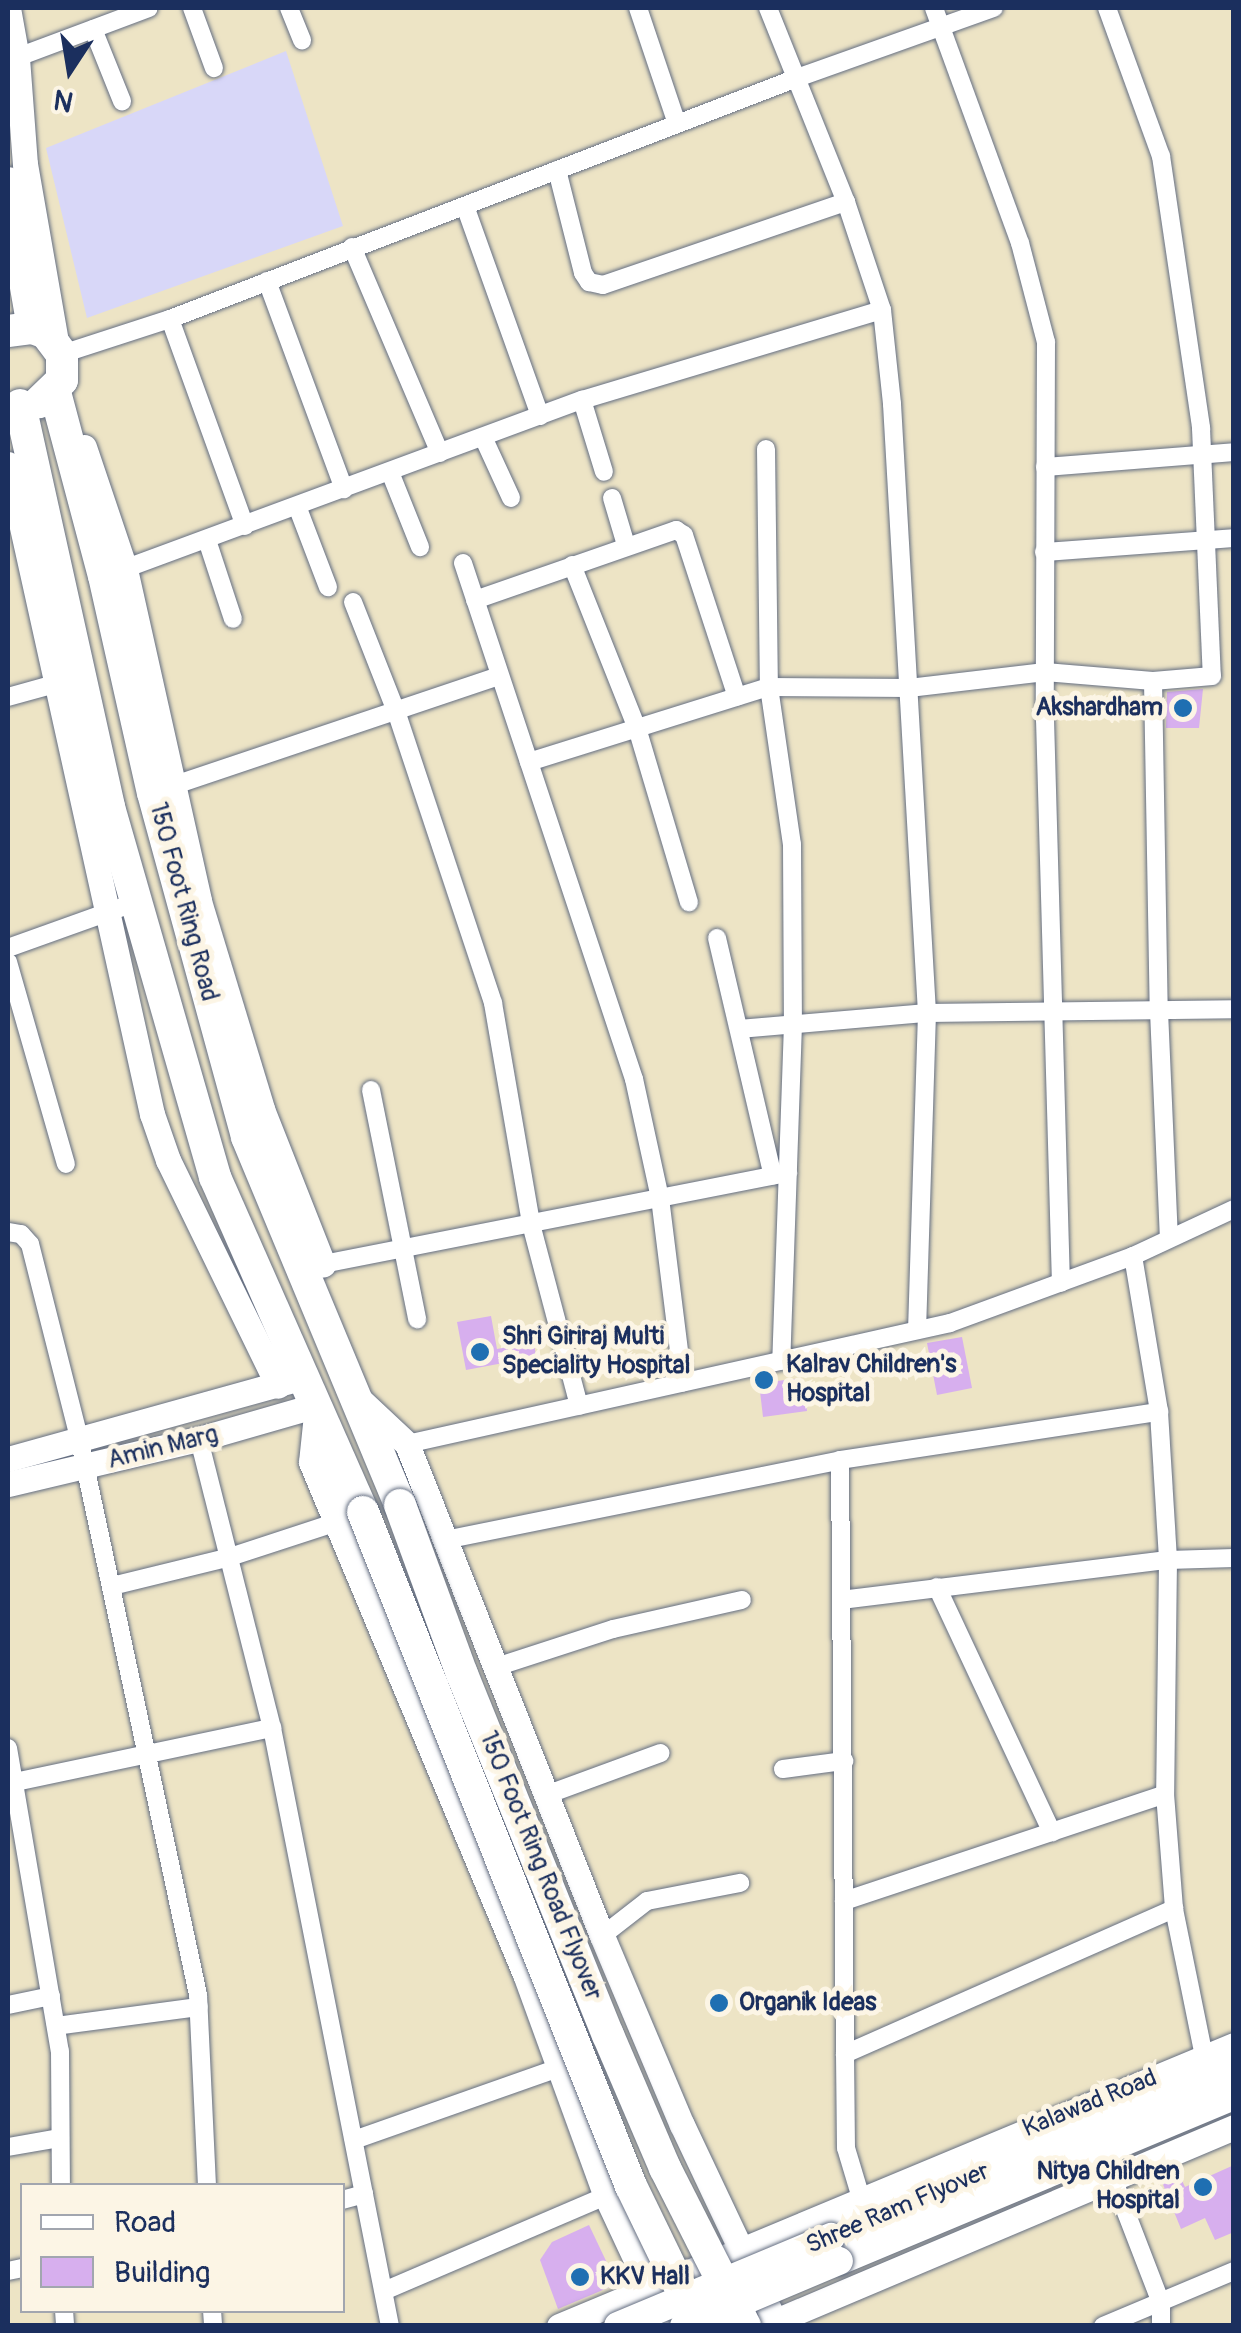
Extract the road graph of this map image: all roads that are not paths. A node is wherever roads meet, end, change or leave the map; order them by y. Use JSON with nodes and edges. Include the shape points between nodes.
{"nodes":[{"id":1,"x":8,"y":8,"type":"edge"},
{"id":2,"x":192,"y":8,"type":"edge"},
{"id":3,"x":289,"y":8,"type":"edge"},
{"id":4,"x":638,"y":8,"type":"edge"},
{"id":5,"x":768,"y":8,"type":"edge"},
{"id":6,"x":934,"y":8,"type":"edge"},
{"id":7,"x":994,"y":8,"type":"edge"},
{"id":8,"x":1107,"y":8,"type":"edge"},
{"id":9,"x":142,"y":9,"type":"edge"},
{"id":10,"x":942,"y":28,"type":"junction"},
{"id":11,"x":93,"y":29,"type":"junction"},
{"id":12,"x":302,"y":40,"type":"dead end"},
{"id":13,"x":12,"y":59,"type":"edge"},
{"id":14,"x":214,"y":68,"type":"dead end"},
{"id":15,"x":796,"y":78,"type":"junction"},
{"id":16,"x":122,"y":101,"type":"dead end"},
{"id":17,"x":677,"y":124,"type":"junction"},
{"id":18,"x":557,"y":170,"type":"junction"},
{"id":19,"x":8,"y":183,"type":"edge"},
{"id":20,"x":846,"y":202,"type":"junction"},
{"id":21,"x":465,"y":206,"type":"junction"},
{"id":22,"x":352,"y":247,"type":"junction"},
{"id":23,"x":267,"y":281,"type":"junction"},
{"id":24,"x":882,"y":310,"type":"junction"},
{"id":25,"x":170,"y":319,"type":"junction"},
{"id":26,"x":46,"y":355,"type":"edge"},
{"id":27,"x":582,"y":400,"type":"junction"},
{"id":28,"x":14,"y":403,"type":"edge"},
{"id":29,"x":540,"y":416,"type":"junction"},
{"id":30,"x":483,"y":437,"type":"junction"},
{"id":31,"x":766,"y":449,"type":"dead end"},
{"id":32,"x":1234,"y":452,"type":"edge"},
{"id":33,"x":440,"y":453,"type":"junction"},
{"id":34,"x":1202,"y":455,"type":"junction"},
{"id":35,"x":8,"y":464,"type":"edge"},
{"id":36,"x":1044,"y":467,"type":"junction"},
{"id":37,"x":390,"y":472,"type":"junction"},
{"id":38,"x":604,"y":472,"type":"dead end"},
{"id":39,"x":344,"y":489,"type":"junction"},
{"id":40,"x":511,"y":498,"type":"dead end"},
{"id":41,"x":612,"y":498,"type":"dead end"},
{"id":42,"x":297,"y":506,"type":"junction"},
{"id":43,"x":245,"y":526,"type":"junction"},
{"id":44,"x":1234,"y":538,"type":"edge"},
{"id":45,"x":1206,"y":539,"type":"junction"},
{"id":46,"x":207,"y":540,"type":"junction"},
{"id":47,"x":626,"y":545,"type":"junction"},
{"id":48,"x":420,"y":547,"type":"dead end"},
{"id":49,"x":1044,"y":552,"type":"junction"},
{"id":50,"x":463,"y":562,"type":"dead end"},
{"id":51,"x":572,"y":565,"type":"junction"},
{"id":52,"x":115,"y":572,"type":"junction"},
{"id":53,"x":328,"y":586,"type":"dead end"},
{"id":54,"x":475,"y":600,"type":"junction"},
{"id":55,"x":353,"y":602,"type":"dead end"},
{"id":56,"x":233,"y":618,"type":"dead end"},
{"id":57,"x":1045,"y":672,"type":"junction"},
{"id":58,"x":1234,"y":674,"type":"edge"},
{"id":59,"x":499,"y":676,"type":"junction"},
{"id":60,"x":1212,"y":676,"type":"junction"},
{"id":61,"x":1154,"y":681,"type":"junction"},
{"id":62,"x":56,"y":684,"type":"junction"},
{"id":63,"x":769,"y":687,"type":"junction"},
{"id":64,"x":909,"y":688,"type":"junction"},
{"id":65,"x":8,"y":697,"type":"edge"},
{"id":66,"x":737,"y":697,"type":"junction"},
{"id":67,"x":396,"y":711,"type":"junction"},
{"id":68,"x":637,"y":728,"type":"junction"},
{"id":69,"x":529,"y":762,"type":"junction"},
{"id":70,"x":163,"y":789,"type":"junction"},
{"id":71,"x":689,"y":902,"type":"dead end"},
{"id":72,"x":119,"y":910,"type":"junction"},
{"id":73,"x":717,"y":938,"type":"dead end"},
{"id":74,"x":8,"y":948,"type":"edge"},
{"id":75,"x":8,"y":962,"type":"edge"},
{"id":76,"x":1234,"y":1009,"type":"edge"},
{"id":77,"x":1159,"y":1010,"type":"junction"},
{"id":78,"x":1056,"y":1011,"type":"junction"},
{"id":79,"x":927,"y":1013,"type":"junction"},
{"id":80,"x":793,"y":1024,"type":"junction"},
{"id":81,"x":739,"y":1029,"type":"junction"},
{"id":82,"x":371,"y":1090,"type":"dead end"},
{"id":83,"x":66,"y":1164,"type":"dead end"},
{"id":84,"x":780,"y":1174,"type":"junction"},
{"id":85,"x":660,"y":1198,"type":"junction"},
{"id":86,"x":1234,"y":1209,"type":"edge"},
{"id":87,"x":530,"y":1224,"type":"junction"},
{"id":88,"x":8,"y":1232,"type":"edge"},
{"id":89,"x":1170,"y":1236,"type":"junction"},
{"id":90,"x":404,"y":1248,"type":"junction"},
{"id":91,"x":1133,"y":1256,"type":"junction"},
{"id":92,"x":312,"y":1266,"type":"junction"},
{"id":93,"x":1061,"y":1283,"type":"junction"},
{"id":94,"x":417,"y":1320,"type":"dead end"},
{"id":95,"x":916,"y":1330,"type":"junction"},
{"id":96,"x":781,"y":1361,"type":"junction"},
{"id":97,"x":683,"y":1382,"type":"junction"},
{"id":98,"x":299,"y":1389,"type":"junction"},
{"id":99,"x":357,"y":1397,"type":"junction"},
{"id":100,"x":579,"y":1406,"type":"junction"},
{"id":101,"x":1158,"y":1412,"type":"junction"},
{"id":102,"x":199,"y":1439,"type":"junction"},
{"id":103,"x":407,"y":1444,"type":"junction"},
{"id":104,"x":84,"y":1454,"type":"junction"},
{"id":105,"x":8,"y":1459,"type":"edge"},
{"id":106,"x":840,"y":1460,"type":"junction"},
{"id":107,"x":8,"y":1484,"type":"edge"},
{"id":108,"x":350,"y":1517,"type":"junction"},
{"id":109,"x":446,"y":1540,"type":"junction"},
{"id":110,"x":230,"y":1557,"type":"junction"},
{"id":111,"x":1234,"y":1558,"type":"edge"},
{"id":112,"x":1168,"y":1560,"type":"junction"},
{"id":113,"x":112,"y":1586,"type":"junction"},
{"id":114,"x":937,"y":1587,"type":"junction"},
{"id":115,"x":742,"y":1600,"type":"dead end"},
{"id":116,"x":841,"y":1600,"type":"junction"},
{"id":117,"x":496,"y":1667,"type":"junction"},
{"id":118,"x":272,"y":1728,"type":"junction"},
{"id":119,"x":8,"y":1748,"type":"edge"},
{"id":120,"x":661,"y":1753,"type":"dead end"},
{"id":121,"x":146,"y":1755,"type":"junction"},
{"id":122,"x":844,"y":1761,"type":"junction"},
{"id":123,"x":784,"y":1769,"type":"dead end"},
{"id":124,"x":15,"y":1782,"type":"junction"},
{"id":125,"x":1165,"y":1794,"type":"junction"},
{"id":126,"x":546,"y":1795,"type":"junction"},
{"id":127,"x":1052,"y":1832,"type":"junction"},
{"id":128,"x":17,"y":1851,"type":"edge"},
{"id":129,"x":740,"y":1883,"type":"dead end"},
{"id":130,"x":844,"y":1901,"type":"junction"},
{"id":131,"x":1174,"y":1909,"type":"junction"},
{"id":132,"x":602,"y":1936,"type":"junction"},
{"id":133,"x":51,"y":1996,"type":"junction"},
{"id":134,"x":8,"y":2004,"type":"edge"},
{"id":135,"x":199,"y":2007,"type":"junction"},
{"id":136,"x":56,"y":2026,"type":"junction"},
{"id":137,"x":1234,"y":2045,"type":"edge"},
{"id":138,"x":846,"y":2054,"type":"junction"},
{"id":139,"x":1204,"y":2057,"type":"junction"},
{"id":140,"x":560,"y":2068,"type":"junction"},
{"id":141,"x":1234,"y":2071,"type":"edge"},
{"id":142,"x":1234,"y":2096,"type":"edge"},
{"id":143,"x":1234,"y":2127,"type":"edge"},
{"id":144,"x":60,"y":2138,"type":"junction"},
{"id":145,"x":354,"y":2140,"type":"junction"},
{"id":146,"x":8,"y":2148,"type":"edge"},
{"id":147,"x":1112,"y":2176,"type":"junction"},
{"id":148,"x":60,"y":2183,"type":"edge"},
{"id":149,"x":207,"y":2183,"type":"edge"},
{"id":150,"x":364,"y":2194,"type":"junction"},
{"id":151,"x":606,"y":2196,"type":"junction"},
{"id":152,"x":862,"y":2198,"type":"junction"},
{"id":153,"x":345,"y":2199,"type":"edge"},
{"id":154,"x":740,"y":2249,"type":"junction"},
{"id":155,"x":1234,"y":2271,"type":"edge"},
{"id":156,"x":648,"y":2290,"type":"junction"},
{"id":157,"x":384,"y":2291,"type":"junction"},
{"id":158,"x":1161,"y":2303,"type":"junction"},
{"id":159,"x":765,"y":2324,"type":"edge"},
{"id":160,"x":390,"y":2326,"type":"edge"},
{"id":161,"x":559,"y":2326,"type":"edge"},
{"id":162,"x":618,"y":2326,"type":"edge"},
{"id":163,"x":667,"y":2326,"type":"edge"},
{"id":164,"x":684,"y":2326,"type":"edge"},
{"id":165,"x":699,"y":2326,"type":"edge"},
{"id":166,"x":1103,"y":2326,"type":"edge"},
{"id":167,"x":1160,"y":2326,"type":"edge"}],
"edges":[{"from":1,"to":13,"type":"street"},
{"from":2,"to":14,"type":"street"},
{"from":3,"to":12,"type":"street"},
{"from":4,"to":17,"type":"street"},
{"from":5,"to":15,"type":"street"},
{"from":6,"to":10,"type":"street"},
{"from":7,"to":10,"type":"street"},
{"from":8,"to":34,"type":"street","via":[[1161,156]]},
{"from":9,"to":11,"type":"street"},
{"from":10,"to":15,"type":"street"},
{"from":10,"to":36,"type":"street","via":[[1020,243],[1046,342]]},
{"from":11,"to":13,"type":"street"},
{"from":11,"to":16,"type":"street"},
{"from":13,"to":26,"type":"street"},
{"from":15,"to":17,"type":"street"},
{"from":15,"to":20,"type":"street"},
{"from":17,"to":18,"type":"street"},
{"from":18,"to":20,"type":"street","via":[[583,273],[603,285]]},
{"from":18,"to":21,"type":"street"},
{"from":19,"to":26,"type":"highway","name":"150 Foot Ring Road"},
{"from":20,"to":24,"type":"street"},
{"from":21,"to":22,"type":"street"},
{"from":21,"to":29,"type":"street"},
{"from":22,"to":23,"type":"street"},
{"from":22,"to":33,"type":"street"},
{"from":23,"to":25,"type":"street"},
{"from":23,"to":39,"type":"street"},
{"from":24,"to":27,"type":"street"},
{"from":24,"to":64,"type":"street"},
{"from":25,"to":26,"type":"street"},
{"from":25,"to":43,"type":"street"},
{"from":26,"to":28,"type":"highway","via":[[45,400]]},
{"from":26,"to":52,"type":"highway","name":"150 Foot Ring Road"},
{"from":27,"to":29,"type":"street"},
{"from":27,"to":38,"type":"street"},
{"from":28,"to":72,"type":"highway","name":"150 Foot Ring Road"},
{"from":29,"to":30,"type":"street"},
{"from":30,"to":33,"type":"street"},
{"from":30,"to":40,"type":"street"},
{"from":31,"to":63,"type":"street"},
{"from":32,"to":34,"type":"street"},
{"from":33,"to":37,"type":"street"},
{"from":34,"to":36,"type":"street"},
{"from":34,"to":45,"type":"street"},
{"from":35,"to":62,"type":"street"},
{"from":36,"to":49,"type":"street"},
{"from":37,"to":39,"type":"street"},
{"from":37,"to":48,"type":"street"},
{"from":39,"to":42,"type":"street"},
{"from":41,"to":47,"type":"street"},
{"from":42,"to":43,"type":"street"},
{"from":42,"to":53,"type":"street"},
{"from":43,"to":46,"type":"street"},
{"from":44,"to":45,"type":"street"},
{"from":45,"to":49,"type":"street"},
{"from":45,"to":60,"type":"street"},
{"from":46,"to":52,"type":"street"},
{"from":46,"to":56,"type":"street"},
{"from":47,"to":51,"type":"street"},
{"from":47,"to":66,"type":"street","via":[[662,532],[684,535]]},
{"from":49,"to":57,"type":"street"},
{"from":50,"to":54,"type":"street"},
{"from":51,"to":54,"type":"street"},
{"from":51,"to":68,"type":"street"},
{"from":52,"to":70,"type":"highway","name":"150 Foot Ring Road"},
{"from":54,"to":59,"type":"street"},
{"from":55,"to":67,"type":"street"},
{"from":57,"to":61,"type":"street"},
{"from":57,"to":64,"type":"street"},
{"from":57,"to":78,"type":"street"},
{"from":58,"to":60,"type":"street"},
{"from":59,"to":67,"type":"street"},
{"from":59,"to":69,"type":"street"},
{"from":60,"to":61,"type":"street"},
{"from":61,"to":77,"type":"street"},
{"from":62,"to":65,"type":"street"},
{"from":62,"to":72,"type":"street"},
{"from":63,"to":64,"type":"street"},
{"from":63,"to":66,"type":"street"},
{"from":63,"to":80,"type":"street","via":[[792,844]]},
{"from":64,"to":79,"type":"street"},
{"from":66,"to":68,"type":"street"},
{"from":67,"to":70,"type":"street"},
{"from":67,"to":87,"type":"street","via":[[492,1003]]},
{"from":68,"to":69,"type":"street"},
{"from":68,"to":71,"type":"street"},
{"from":69,"to":85,"type":"street","via":[[634,1080]]},
{"from":70,"to":92,"type":"highway","name":"150 Foot Ring Road","via":[[247,1137]]},
{"from":72,"to":74,"type":"street"},
{"from":72,"to":98,"type":"highway","name":"150 Foot Ring Road"},
{"from":73,"to":81,"type":"street"},
{"from":75,"to":83,"type":"street"},
{"from":76,"to":77,"type":"street"},
{"from":77,"to":78,"type":"street"},
{"from":77,"to":89,"type":"street"},
{"from":78,"to":79,"type":"street"},
{"from":78,"to":93,"type":"street"},
{"from":79,"to":80,"type":"street"},
{"from":79,"to":95,"type":"street"},
{"from":80,"to":81,"type":"street"},
{"from":80,"to":84,"type":"street"},
{"from":81,"to":84,"type":"street"},
{"from":82,"to":90,"type":"street"},
{"from":84,"to":85,"type":"street"},
{"from":84,"to":96,"type":"street"},
{"from":85,"to":87,"type":"street"},
{"from":85,"to":97,"type":"street"},
{"from":86,"to":89,"type":"street"},
{"from":87,"to":90,"type":"street"},
{"from":87,"to":100,"type":"street"},
{"from":88,"to":104,"type":"street","via":[[30,1244]]},
{"from":89,"to":91,"type":"street"},
{"from":90,"to":92,"type":"street"},
{"from":90,"to":94,"type":"street"},
{"from":91,"to":93,"type":"street"},
{"from":91,"to":101,"type":"street"},
{"from":92,"to":99,"type":"highway","name":"150 Foot Ring Road"},
{"from":93,"to":95,"type":"street"},
{"from":95,"to":96,"type":"street"},
{"from":96,"to":97,"type":"street"},
{"from":97,"to":100,"type":"street"},
{"from":98,"to":102,"type":"street","name":"Amin Marg"},
{"from":98,"to":104,"type":"street","name":"Amin Marg"},
{"from":98,"to":108,"type":"highway","name":"150 Foot Ring Road Flyover"},
{"from":99,"to":103,"type":"street"},
{"from":99,"to":159,"type":"highway","name":"150 Foot Ring Road Flyover","bridge":true,"via":[[462,1674],[665,2168]]},
{"from":100,"to":103,"type":"street"},
{"from":101,"to":106,"type":"street"},
{"from":101,"to":112,"type":"street"},
{"from":102,"to":104,"type":"street","name":"Amin Marg"},
{"from":102,"to":110,"type":"street"},
{"from":103,"to":109,"type":"street"},
{"from":104,"to":105,"type":"street","name":"Amin Marg"},
{"from":104,"to":107,"type":"street","name":"Amin Marg"},
{"from":104,"to":113,"type":"street"},
{"from":106,"to":109,"type":"street"},
{"from":106,"to":116,"type":"street"},
{"from":108,"to":110,"type":"street"},
{"from":108,"to":140,"type":"street"},
{"from":108,"to":165,"type":"highway","name":"150 Foot Ring Road Flyover","bridge":true,"via":[[631,2186]]},
{"from":109,"to":117,"type":"street"},
{"from":110,"to":113,"type":"street"},
{"from":110,"to":118,"type":"street"},
{"from":111,"to":112,"type":"street"},
{"from":112,"to":114,"type":"street"},
{"from":112,"to":125,"type":"street"},
{"from":113,"to":121,"type":"street"},
{"from":114,"to":116,"type":"street"},
{"from":114,"to":127,"type":"street"},
{"from":115,"to":117,"type":"street","via":[[613,1629]]},
{"from":116,"to":122,"type":"street"},
{"from":117,"to":126,"type":"street"},
{"from":118,"to":121,"type":"street"},
{"from":118,"to":145,"type":"street"},
{"from":119,"to":124,"type":"street"},
{"from":120,"to":126,"type":"street"},
{"from":121,"to":124,"type":"street"},
{"from":121,"to":135,"type":"street"},
{"from":122,"to":123,"type":"street"},
{"from":122,"to":130,"type":"street"},
{"from":124,"to":128,"type":"street"},
{"from":125,"to":127,"type":"street"},
{"from":125,"to":131,"type":"street"},
{"from":126,"to":132,"type":"street"},
{"from":127,"to":130,"type":"street"},
{"from":128,"to":133,"type":"street"},
{"from":129,"to":132,"type":"street","via":[[647,1901]]},
{"from":130,"to":138,"type":"street"},
{"from":131,"to":138,"type":"street"},
{"from":131,"to":139,"type":"street"},
{"from":132,"to":154,"type":"street"},
{"from":133,"to":134,"type":"street"},
{"from":133,"to":136,"type":"street"},
{"from":135,"to":136,"type":"street"},
{"from":135,"to":149,"type":"street"},
{"from":136,"to":144,"type":"street"},
{"from":137,"to":139,"type":"street","name":"Kalawad Road"},
{"from":138,"to":152,"type":"street","via":[[846,2148]]},
{"from":139,"to":152,"type":"street","name":"Kalawad Road"},
{"from":140,"to":145,"type":"street"},
{"from":140,"to":151,"type":"street"},
{"from":141,"to":162,"type":"main road","name":"Shree Ram Flyover","bridge":true},
{"from":142,"to":164,"type":"main road","name":"Shree Ram Flyover","bridge":true},
{"from":143,"to":147,"type":"street"},
{"from":144,"to":146,"type":"street"},
{"from":144,"to":148,"type":"street"},
{"from":145,"to":150,"type":"street"},
{"from":147,"to":158,"type":"street"},
{"from":147,"to":159,"type":"street"},
{"from":150,"to":153,"type":"street"},
{"from":150,"to":157,"type":"street"},
{"from":151,"to":156,"type":"street"},
{"from":151,"to":157,"type":"street"},
{"from":152,"to":154,"type":"street","name":"Kalawad Road"},
{"from":154,"to":156,"type":"street","name":"Kalawad Road"},
{"from":154,"to":159,"type":"street"},
{"from":155,"to":158,"type":"street"},
{"from":156,"to":161,"type":"street","name":"Kalawad Road"},
{"from":156,"to":163,"type":"street"},
{"from":157,"to":160,"type":"street"},
{"from":158,"to":166,"type":"street"},
{"from":158,"to":167,"type":"street"}]}
